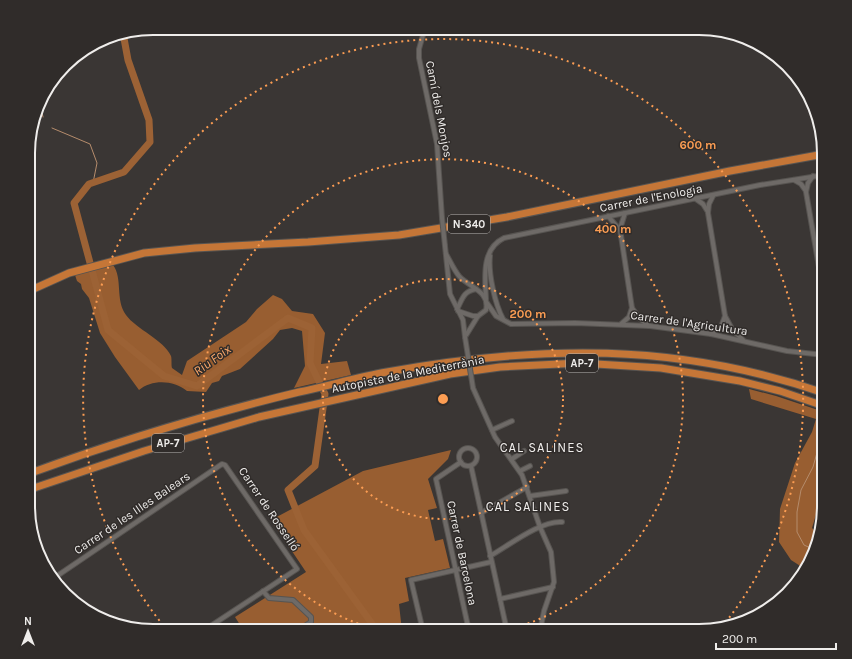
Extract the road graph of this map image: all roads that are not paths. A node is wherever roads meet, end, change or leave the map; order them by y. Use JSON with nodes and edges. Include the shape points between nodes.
{"nodes":[{"id":1,"x":423,"y":35,"type":"edge"},
{"id":2,"x":817,"y":155,"type":"edge"},
{"id":3,"x":813,"y":176,"type":"junction"},
{"id":4,"x":817,"y":176,"type":"edge"},
{"id":5,"x":793,"y":179,"type":"junction"},
{"id":6,"x":806,"y":192,"type":"junction"},
{"id":7,"x":713,"y":196,"type":"junction"},
{"id":8,"x":696,"y":199,"type":"junction"},
{"id":9,"x":625,"y":213,"type":"junction"},
{"id":10,"x":708,"y":213,"type":"junction"},
{"id":11,"x":608,"y":216,"type":"junction"},
{"id":12,"x":620,"y":229,"type":"junction"},
{"id":13,"x":446,"y":254,"type":"junction"},
{"id":14,"x":490,"y":254,"type":"junction"},
{"id":15,"x":817,"y":256,"type":"edge"},
{"id":16,"x":35,"y":288,"type":"edge"},
{"id":17,"x":476,"y":289,"type":"junction"},
{"id":18,"x":487,"y":301,"type":"junction"},
{"id":19,"x":632,"y":308,"type":"junction"},
{"id":20,"x":458,"y":310,"type":"junction"},
{"id":21,"x":478,"y":316,"type":"junction"},
{"id":22,"x":726,"y":316,"type":"junction"},
{"id":23,"x":503,"y":319,"type":"junction"},
{"id":24,"x":621,"y":324,"type":"junction"},
{"id":25,"x":650,"y":326,"type":"junction"},
{"id":26,"x":711,"y":334,"type":"junction"},
{"id":27,"x":465,"y":337,"type":"junction"},
{"id":28,"x":743,"y":340,"type":"junction"},
{"id":29,"x":817,"y":355,"type":"edge"},
{"id":30,"x":768,"y":376,"type":"junction"},
{"id":31,"x":817,"y":386,"type":"edge"},
{"id":32,"x":817,"y":391,"type":"edge"},
{"id":33,"x":817,"y":404,"type":"edge"},
{"id":34,"x":512,"y":421,"type":"dead end"},
{"id":35,"x":492,"y":430,"type":"junction"},
{"id":36,"x":524,"y":452,"type":"dead end"},
{"id":37,"x":512,"y":459,"type":"junction"},
{"id":38,"x":461,"y":462,"type":"junction"},
{"id":39,"x":222,"y":464,"type":"joint"},
{"id":40,"x":471,"y":466,"type":"junction"},
{"id":41,"x":530,"y":466,"type":"dead end"},
{"id":42,"x":520,"y":471,"type":"junction"},
{"id":43,"x":35,"y":472,"type":"edge"},
{"id":44,"x":527,"y":487,"type":"junction"},
{"id":45,"x":35,"y":488,"type":"edge"},
{"id":46,"x":566,"y":491,"type":"dead end"},
{"id":47,"x":530,"y":496,"type":"junction"},
{"id":48,"x":482,"y":513,"type":"junction"},
{"id":49,"x":562,"y":522,"type":"dead end"},
{"id":50,"x":540,"y":527,"type":"junction"},
{"id":51,"x":490,"y":556,"type":"junction"},
{"id":52,"x":491,"y":562,"type":"junction"},
{"id":53,"x":455,"y":571,"type":"junction"},
{"id":54,"x":57,"y":576,"type":"edge"},
{"id":55,"x":553,"y":587,"type":"junction"},
{"id":56,"x":263,"y":591,"type":"junction"},
{"id":57,"x":500,"y":599,"type":"junction"},
{"id":58,"x":214,"y":624,"type":"edge"},
{"id":59,"x":307,"y":624,"type":"edge"},
{"id":60,"x":421,"y":624,"type":"edge"},
{"id":61,"x":467,"y":624,"type":"edge"},
{"id":62,"x":505,"y":624,"type":"edge"},
{"id":63,"x":541,"y":624,"type":"edge"}],
"edges":[{"from":1,"to":13,"type":"street","name":"Camí dels Monjos","bridge":true,"via":[[419,58],[437,144]]},
{"from":2,"to":16,"type":"highway","number":"N-340","via":[[434,230],[362,239],[144,253],[76,271]]},
{"from":3,"to":4,"type":"street","name":"Carrer de l'Enologia"},
{"from":3,"to":5,"type":"street","name":"Carrer de l'Enologia"},
{"from":3,"to":6,"type":"street"},
{"from":5,"to":6,"type":"street","via":[[801,184]]},
{"from":5,"to":7,"type":"street","name":"Carrer de l'Enologia"},
{"from":6,"to":15,"type":"street"},
{"from":7,"to":8,"type":"street","name":"Carrer de l'Enologia"},
{"from":7,"to":10,"type":"street"},
{"from":8,"to":9,"type":"street","name":"Carrer de l'Enologia"},
{"from":8,"to":10,"type":"street","via":[[703,204]]},
{"from":9,"to":11,"type":"street","name":"Carrer de l'Enologia"},
{"from":9,"to":12,"type":"street"},
{"from":10,"to":22,"type":"street"},
{"from":11,"to":12,"type":"street"},
{"from":11,"to":14,"type":"street","name":"Carrer de l'Enologia","via":[[504,238],[497,242]]},
{"from":12,"to":19,"type":"street"},
{"from":13,"to":17,"type":"street","via":[[458,275]]},
{"from":13,"to":20,"type":"street","name":"Camí dels Monjos","via":[[450,294]]},
{"from":14,"to":18,"type":"street","via":[[485,263]]},
{"from":14,"to":23,"type":"street","via":[[497,306]]},
{"from":17,"to":18,"type":"street"},
{"from":17,"to":20,"type":"street","via":[[462,296]]},
{"from":18,"to":21,"type":"street","via":[[486,310]]},
{"from":18,"to":23,"type":"street","via":[[496,316]]},
{"from":19,"to":24,"type":"street","via":[[629,317]]},
{"from":19,"to":25,"type":"street","via":[[640,319]]},
{"from":20,"to":21,"type":"street"},
{"from":20,"to":27,"type":"street","name":"Camí dels Monjos"},
{"from":21,"to":27,"type":"street"},
{"from":22,"to":26,"type":"street","via":[[721,327]]},
{"from":22,"to":28,"type":"street","via":[[732,328]]},
{"from":23,"to":24,"type":"street","name":"Carrer de l'Agricultura","via":[[511,324],[522,325]]},
{"from":24,"to":25,"type":"street","name":"Carrer de l'Agricultura"},
{"from":25,"to":26,"type":"street","name":"Carrer de l'Agricultura"},
{"from":26,"to":28,"type":"street","name":"Carrer de l'Agricultura"},
{"from":27,"to":35,"type":"street","name":"Camí dels Monjos","bridge":true,"via":[[473,388]]},
{"from":28,"to":29,"type":"street","name":"Carrer de l'Agricultura","via":[[787,351]]},
{"from":30,"to":31,"type":"highway"},
{"from":30,"to":32,"type":"highway","name":"Autopista de la Mediterrània","number":"AP-7"},
{"from":30,"to":43,"type":"highway","name":"Autopista de la Mediterrània","number":"AP-7","via":[[668,357],[576,351],[464,360],[385,372],[251,404]]},
{"from":33,"to":45,"type":"highway","name":"Autopista de la Mediterrània","number":"AP-7","via":[[780,391],[721,377],[641,366],[580,363],[462,372],[259,416]]},
{"from":34,"to":35,"type":"street"},
{"from":35,"to":37,"type":"street","name":"Camí dels Monjos"},
{"from":36,"to":37,"type":"street"},
{"from":37,"to":42,"type":"street","name":"Camí dels Monjos"},
{"from":38,"to":40,"type":"street"},
{"from":38,"to":40,"type":"street","via":[[462,451],[473,450],[477,458]]},
{"from":38,"to":53,"type":"street","name":"Carrer de Barcelona","via":[[436,479]]},
{"from":39,"to":54,"type":"street","name":"Carrer de les Illes Balears"},
{"from":39,"to":56,"type":"street","name":"Carrer de Rosselló","via":[[227,466],[297,568]]},
{"from":40,"to":48,"type":"street"},
{"from":41,"to":42,"type":"street"},
{"from":42,"to":44,"type":"street","name":"Camí dels Monjos"},
{"from":44,"to":47,"type":"street","name":"Camí dels Monjos"},
{"from":44,"to":48,"type":"street"},
{"from":46,"to":47,"type":"street"},
{"from":47,"to":50,"type":"street","name":"Camí dels Monjos"},
{"from":48,"to":51,"type":"street"},
{"from":49,"to":50,"type":"street"},
{"from":50,"to":51,"type":"street"},
{"from":50,"to":55,"type":"street","name":"Camí dels Monjos","via":[[551,552]]},
{"from":51,"to":52,"type":"street"},
{"from":52,"to":53,"type":"street"},
{"from":52,"to":57,"type":"street"},
{"from":53,"to":60,"type":"street","via":[[411,580]]},
{"from":53,"to":61,"type":"street","name":"Carrer de Barcelona"},
{"from":55,"to":57,"type":"street"},
{"from":55,"to":63,"type":"street"},
{"from":56,"to":58,"type":"street"},
{"from":56,"to":59,"type":"street","via":[[269,598],[293,600],[311,617]]},
{"from":57,"to":62,"type":"street"}]}
